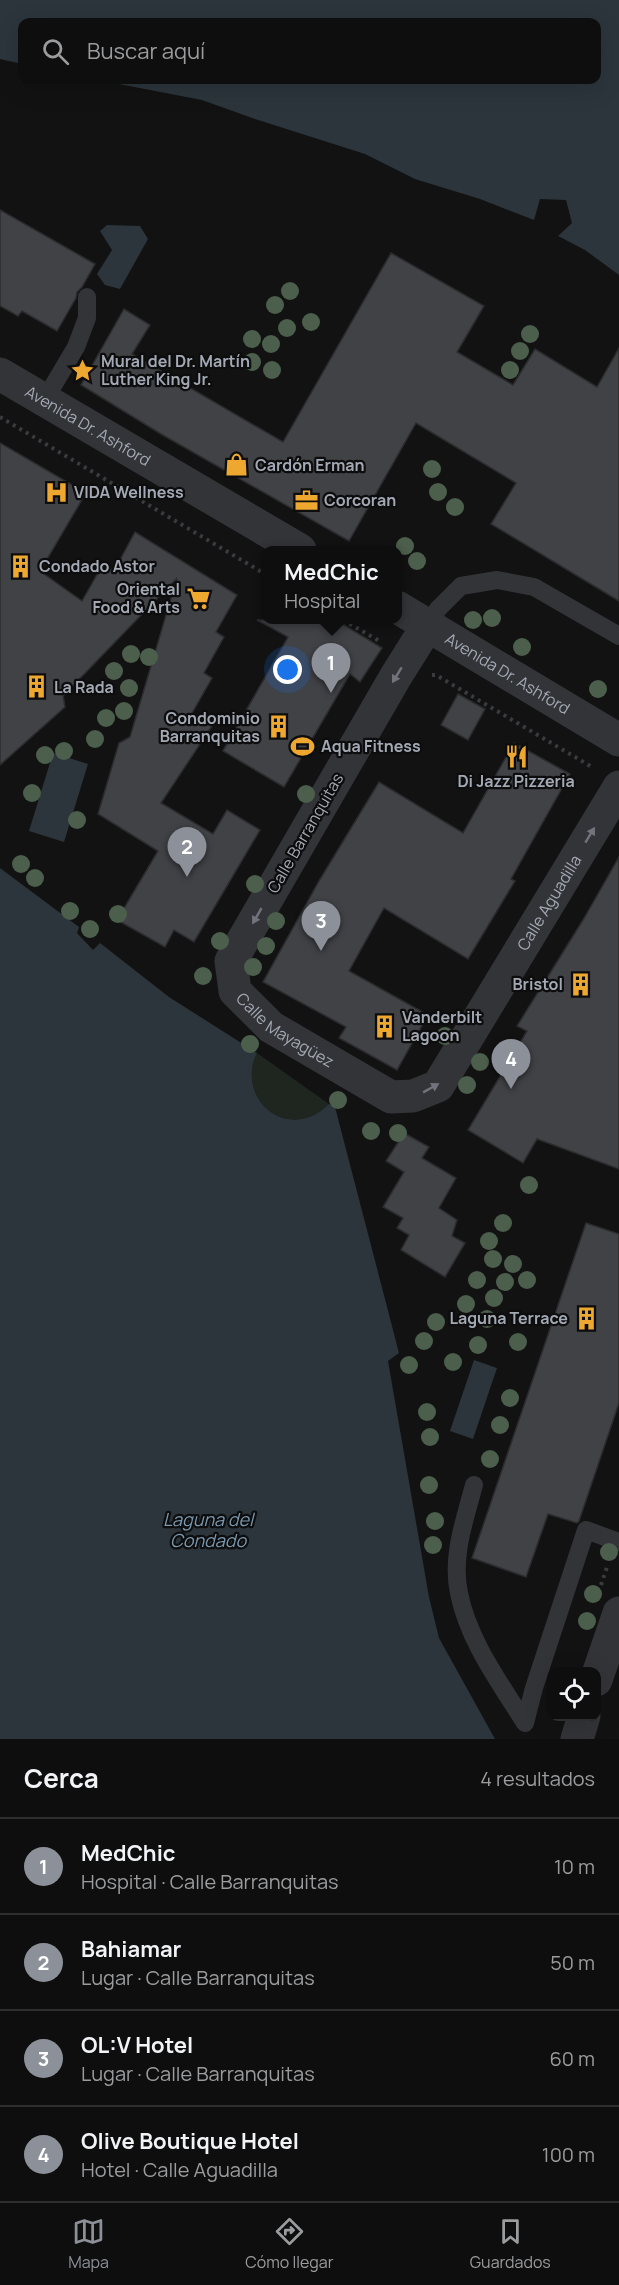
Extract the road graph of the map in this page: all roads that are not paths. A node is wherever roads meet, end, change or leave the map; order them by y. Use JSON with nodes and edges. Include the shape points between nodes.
{"nodes":[{"id":1,"x":87,"y":297,"type":"dead end"},
{"id":2,"x":0,"y":374,"type":"edge"},
{"id":3,"x":44,"y":401,"type":"junction"},
{"id":4,"x":293,"y":546,"type":"edge"},
{"id":5,"x":402,"y":610,"type":"edge"},
{"id":6,"x":428,"y":625,"type":"junction"},
{"id":7,"x":619,"y":636,"type":"edge"},
{"id":8,"x":619,"y":740,"type":"edge"},
{"id":9,"x":606,"y":781,"type":"edge"},
{"id":10,"x":238,"y":949,"type":"joint"},
{"id":11,"x":377,"y":1089,"type":"joint"},
{"id":12,"x":474,"y":1485,"type":"dead end"},
{"id":13,"x":619,"y":1542,"type":"edge"},
{"id":14,"x":619,"y":1613,"type":"edge"},
{"id":15,"x":601,"y":1668,"type":"edge"},
{"id":16,"x":582,"y":1721,"type":"edge"},
{"id":17,"x":577,"y":1739,"type":"edge"}],
"edges":[{"from":1,"to":3,"type":"lane","via":[[87,318],[76,347]]},
{"from":2,"to":3,"type":"street","name":"Avenida Dr. Ashford"},
{"from":3,"to":4,"type":"street","name":"Avenida Dr. Ashford"},
{"from":5,"to":6,"type":"street","name":"Avenida Dr. Ashford"},
{"from":6,"to":7,"type":"lane","via":[[461,586],[497,580],[534,586]]},
{"from":6,"to":8,"type":"street","name":"Avenida Dr. Ashford"},
{"from":6,"to":10,"type":"street","name":"Calle Barranquitas","one_way":true},
{"from":11,"to":9,"type":"street","name":"Calle Aguadilla","one_way":true,"via":[[391,1097],[413,1096],[438,1086]]},
{"from":10,"to":11,"type":"street","name":"Calle Mayagüez","via":[[231,960],[235,991],[271,1027]]},
{"from":12,"to":13,"type":"lane","via":[[460,1538],[458,1592],[490,1667],[525,1723],[586,1530]]},
{"from":14,"to":15,"type":"street"},
{"from":16,"to":17,"type":"street"}]}
